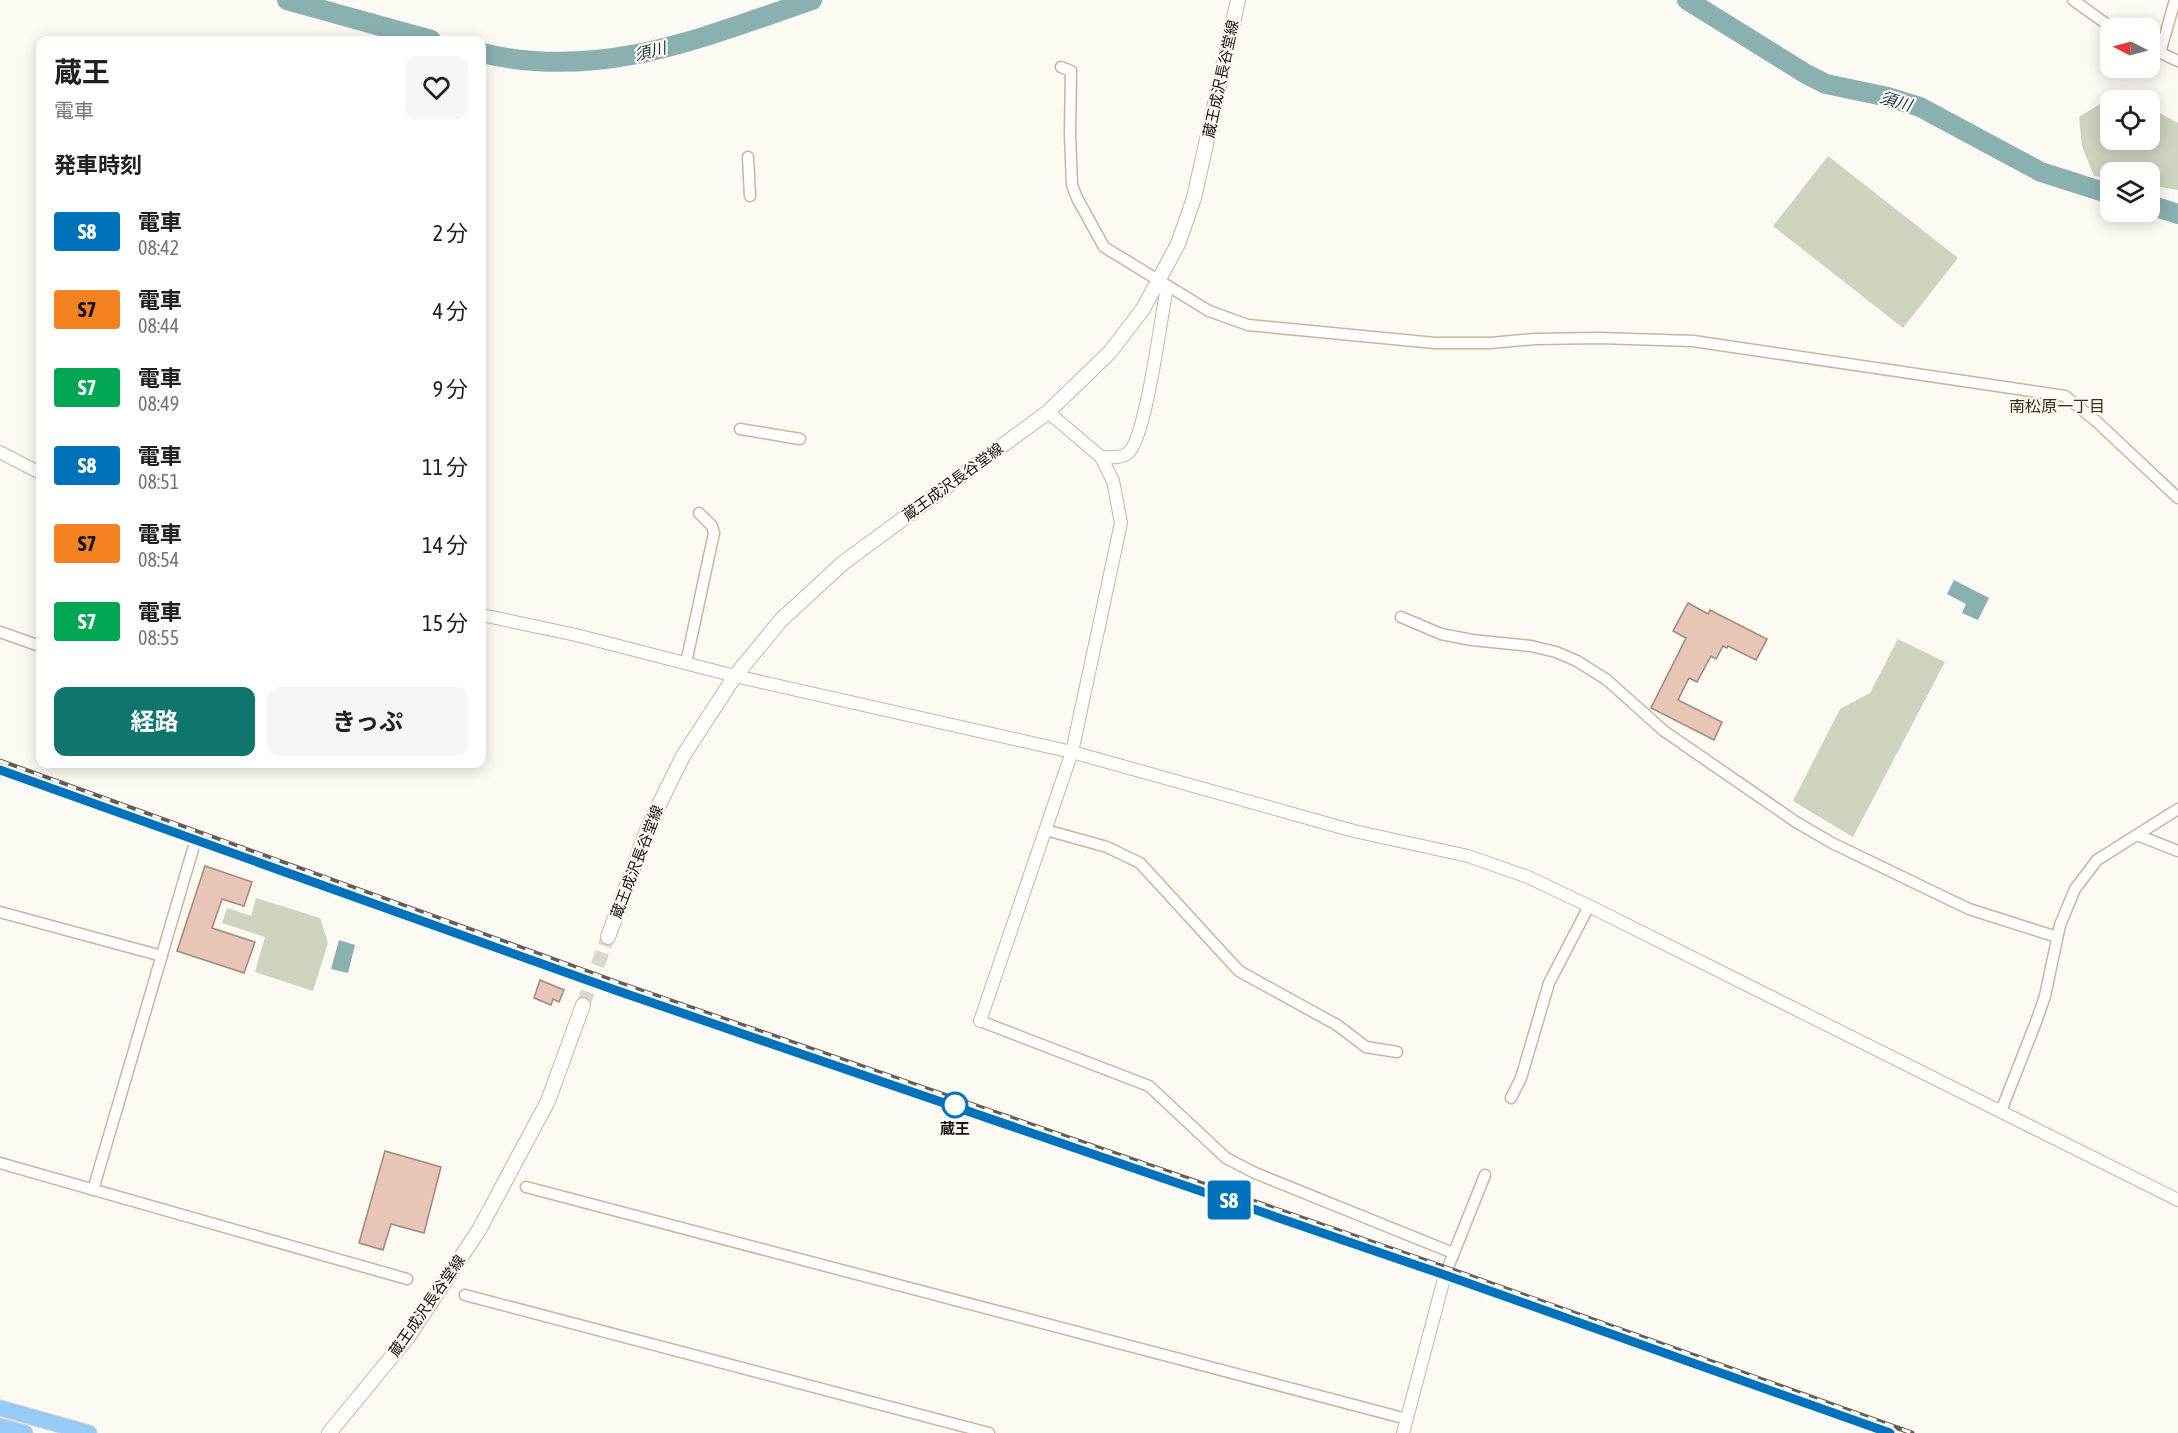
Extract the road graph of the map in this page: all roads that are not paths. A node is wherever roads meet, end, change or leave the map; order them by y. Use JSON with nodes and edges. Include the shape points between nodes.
{"nodes":[{"id":1,"x":1238,"y":0,"type":"edge"},
{"id":2,"x":2073,"y":0,"type":"edge"},
{"id":3,"x":2175,"y":0,"type":"edge"},
{"id":4,"x":2100,"y":19,"type":"edge"},
{"id":5,"x":2160,"y":53,"type":"joint"},
{"id":6,"x":2178,"y":61,"type":"edge"},
{"id":7,"x":1061,"y":67,"type":"dead end"},
{"id":8,"x":748,"y":157,"type":"dead end"},
{"id":9,"x":750,"y":196,"type":"dead end"},
{"id":10,"x":1163,"y":284,"type":"junction"},
{"id":11,"x":1048,"y":412,"type":"junction"},
{"id":12,"x":740,"y":429,"type":"dead end"},
{"id":13,"x":800,"y":439,"type":"dead end"},
{"id":14,"x":0,"y":452,"type":"edge"},
{"id":15,"x":1101,"y":457,"type":"junction"},
{"id":16,"x":36,"y":470,"type":"edge"},
{"id":17,"x":2178,"y":498,"type":"edge"},
{"id":18,"x":699,"y":513,"type":"dead end"},
{"id":19,"x":486,"y":616,"type":"edge"},
{"id":20,"x":1401,"y":617,"type":"dead end"},
{"id":21,"x":0,"y":632,"type":"edge"},
{"id":22,"x":36,"y":644,"type":"edge"},
{"id":23,"x":687,"y":663,"type":"junction"},
{"id":24,"x":735,"y":676,"type":"junction"},
{"id":25,"x":1072,"y":752,"type":"junction"},
{"id":26,"x":2178,"y":809,"type":"edge"},
{"id":27,"x":1046,"y":830,"type":"junction"},
{"id":28,"x":2137,"y":835,"type":"junction"},
{"id":29,"x":193,"y":849,"type":"dead end"},
{"id":30,"x":2178,"y":851,"type":"edge"},
{"id":31,"x":1589,"y":906,"type":"junction"},
{"id":32,"x":0,"y":912,"type":"edge"},
{"id":33,"x":608,"y":937,"type":"tunnel mouth"},
{"id":34,"x":2057,"y":937,"type":"junction"},
{"id":35,"x":162,"y":956,"type":"junction"},
{"id":36,"x":583,"y":1005,"type":"tunnel mouth"},
{"id":37,"x":980,"y":1021,"type":"joint"},
{"id":38,"x":1397,"y":1052,"type":"dead end"},
{"id":39,"x":1511,"y":1098,"type":"dead end"},
{"id":40,"x":2001,"y":1111,"type":"junction"},
{"id":41,"x":0,"y":1163,"type":"edge"},
{"id":42,"x":1485,"y":1175,"type":"dead end"},
{"id":43,"x":526,"y":1186,"type":"dead end"},
{"id":44,"x":93,"y":1190,"type":"junction"},
{"id":45,"x":2178,"y":1200,"type":"edge"},
{"id":46,"x":1453,"y":1253,"type":"junction"},
{"id":47,"x":1445,"y":1275,"type":"joint"},
{"id":48,"x":407,"y":1279,"type":"dead end"},
{"id":49,"x":465,"y":1295,"type":"dead end"},
{"id":50,"x":0,"y":1408,"type":"edge"},
{"id":51,"x":1407,"y":1419,"type":"junction"},
{"id":52,"x":0,"y":1426,"type":"edge"},
{"id":53,"x":25,"y":1433,"type":"edge"},
{"id":54,"x":89,"y":1433,"type":"edge"},
{"id":55,"x":329,"y":1433,"type":"edge"},
{"id":56,"x":989,"y":1433,"type":"edge"},
{"id":57,"x":1403,"y":1433,"type":"edge"}],
"edges":[{"from":1,"to":10,"type":"main road","name":"蔵王成沢長谷堂線","via":[[1194,198]]},
{"from":2,"to":4,"type":"street"},
{"from":3,"to":5,"type":"street"},
{"from":5,"to":6,"type":"street"},
{"from":7,"to":10,"type":"street","via":[[1071,71],[1072,185],[1077,198],[1104,247]]},
{"from":8,"to":9,"type":"street"},
{"from":10,"to":11,"type":"main road","name":"蔵王成沢長谷堂線","via":[[1110,352]]},
{"from":10,"to":15,"type":"street","via":[[1135,444],[1117,458]]},
{"from":10,"to":17,"type":"street","via":[[1209,311],[1248,325],[1278,329],[1455,344],[1599,338],[1694,341],[2065,396]]},
{"from":11,"to":15,"type":"street"},
{"from":11,"to":24,"type":"main road","name":"蔵王成沢長谷堂線","via":[[843,563],[781,620]]},
{"from":12,"to":13,"type":"street"},
{"from":14,"to":16,"type":"street"},
{"from":15,"to":25,"type":"street","via":[[1113,482],[1121,523]]},
{"from":18,"to":23,"type":"street","via":[[714,533]]},
{"from":19,"to":23,"type":"street"},
{"from":20,"to":34,"type":"street","via":[[1441,634],[1531,646],[1577,661],[1607,680],[1664,731],[1832,843],[1969,909]]},
{"from":21,"to":22,"type":"street"},
{"from":23,"to":24,"type":"street"},
{"from":24,"to":25,"type":"street"},
{"from":24,"to":33,"type":"main road","name":"蔵王成沢長谷堂線","via":[[666,788]]},
{"from":25,"to":27,"type":"street"},
{"from":25,"to":31,"type":"street","via":[[1354,831],[1468,856],[1527,877]]},
{"from":26,"to":28,"type":"street"},
{"from":27,"to":37,"type":"street"},
{"from":27,"to":38,"type":"street","via":[[1107,847],[1140,863],[1239,971],[1337,1026],[1366,1047]]},
{"from":28,"to":30,"type":"street"},
{"from":28,"to":34,"type":"street","via":[[2097,860],[2088,871],[2066,906]]},
{"from":29,"to":35,"type":"street"},
{"from":31,"to":39,"type":"street","via":[[1549,983],[1521,1078]]},
{"from":31,"to":40,"type":"street"},
{"from":32,"to":35,"type":"street"},
{"from":34,"to":40,"type":"street","via":[[2045,996]]},
{"from":35,"to":44,"type":"street"},
{"from":36,"to":55,"type":"main road","name":"蔵王成沢長谷堂線","via":[[548,1101],[479,1230],[408,1337]]},
{"from":37,"to":46,"type":"street","via":[[1149,1086],[1226,1158]]},
{"from":40,"to":45,"type":"street"},
{"from":41,"to":44,"type":"street"},
{"from":42,"to":46,"type":"street"},
{"from":43,"to":51,"type":"street"},
{"from":44,"to":48,"type":"street"},
{"from":46,"to":47,"type":"street"},
{"from":47,"to":51,"type":"street"},
{"from":49,"to":56,"type":"street"},
{"from":50,"to":54,"type":"main road"},
{"from":51,"to":57,"type":"street"},
{"from":52,"to":53,"type":"main road"}]}
